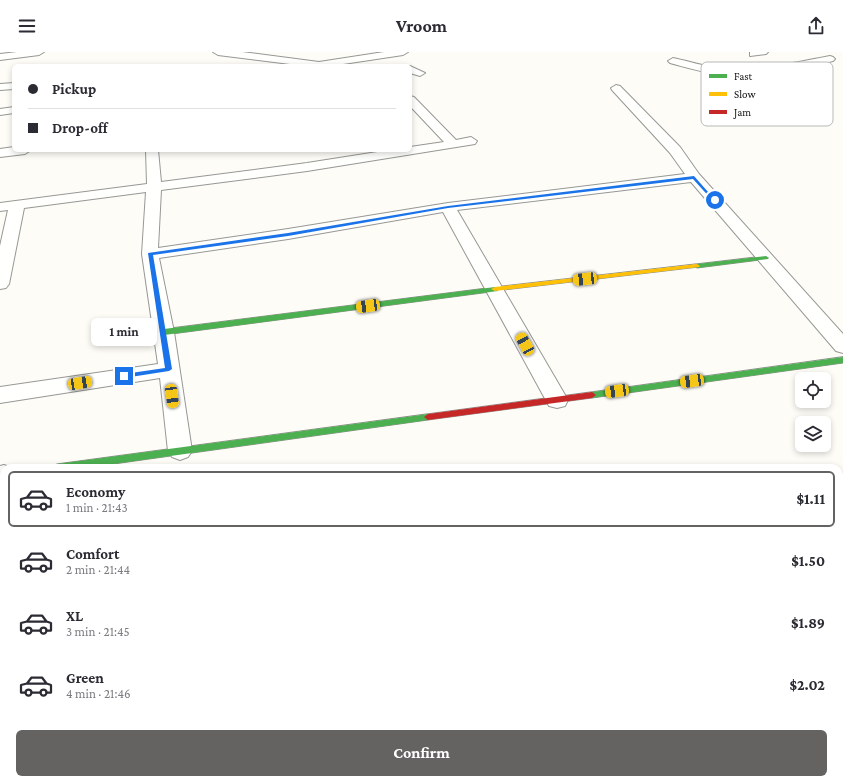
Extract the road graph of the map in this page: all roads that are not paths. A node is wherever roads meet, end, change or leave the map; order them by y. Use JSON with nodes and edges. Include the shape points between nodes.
{"nodes":[{"id":1,"x":39,"y":52,"type":"edge"},
{"id":2,"x":218,"y":52,"type":"edge"},
{"id":3,"x":349,"y":52,"type":"edge"},
{"id":4,"x":403,"y":52,"type":"edge"},
{"id":5,"x":763,"y":52,"type":"edge"},
{"id":6,"x":810,"y":52,"type":"edge"},
{"id":7,"x":753,"y":54,"type":"dead end"},
{"id":8,"x":0,"y":57,"type":"edge"},
{"id":9,"x":373,"y":57,"type":"junction"},
{"id":10,"x":360,"y":58,"type":"junction"},
{"id":11,"x":672,"y":61,"type":"dead end"},
{"id":12,"x":822,"y":62,"type":"edge"},
{"id":13,"x":307,"y":64,"type":"edge"},
{"id":14,"x":332,"y":64,"type":"edge"},
{"id":15,"x":393,"y":64,"type":"dead end"},
{"id":16,"x":701,"y":67,"type":"edge"},
{"id":17,"x":412,"y":70,"type":"edge"},
{"id":18,"x":420,"y":73,"type":"dead end"},
{"id":19,"x":12,"y":86,"type":"edge"},
{"id":20,"x":0,"y":87,"type":"edge"},
{"id":21,"x":616,"y":88,"type":"dead end"},
{"id":22,"x":412,"y":101,"type":"edge"},
{"id":23,"x":12,"y":110,"type":"edge"},
{"id":24,"x":0,"y":112,"type":"edge"},
{"id":25,"x":471,"y":141,"type":"dead end"},
{"id":26,"x":453,"y":144,"type":"junction"},
{"id":27,"x":412,"y":150,"type":"edge"},
{"id":28,"x":12,"y":152,"type":"edge"},
{"id":29,"x":152,"y":152,"type":"edge"},
{"id":30,"x":396,"y":152,"type":"edge"},
{"id":31,"x":0,"y":153,"type":"edge"},
{"id":32,"x":694,"y":177,"type":"junction"},
{"id":33,"x":154,"y":186,"type":"junction"},
{"id":34,"x":17,"y":204,"type":"junction"},
{"id":35,"x":0,"y":207,"type":"edge"},
{"id":36,"x":448,"y":207,"type":"junction"},
{"id":37,"x":150,"y":254,"type":"junction"},
{"id":38,"x":766,"y":258,"type":"junction"},
{"id":39,"x":0,"y":284,"type":"edge"},
{"id":40,"x":494,"y":289,"type":"junction"},
{"id":41,"x":164,"y":332,"type":"junction"},
{"id":42,"x":843,"y":346,"type":"edge"},
{"id":43,"x":843,"y":360,"type":"edge"},
{"id":44,"x":169,"y":369,"type":"junction"},
{"id":45,"x":0,"y":395,"type":"edge"},
{"id":46,"x":557,"y":400,"type":"junction"},
{"id":47,"x":180,"y":451,"type":"junction"},
{"id":48,"x":86,"y":464,"type":"edge"}],
"edges":[{"from":1,"to":8,"type":"street"},
{"from":2,"to":13,"type":"street"},
{"from":3,"to":10,"type":"street"},
{"from":4,"to":9,"type":"street"},
{"from":5,"to":7,"type":"street"},
{"from":6,"to":12,"type":"street","via":[[833,60]]},
{"from":9,"to":10,"type":"street"},
{"from":9,"to":15,"type":"street"},
{"from":10,"to":14,"type":"street"},
{"from":11,"to":16,"type":"street"},
{"from":17,"to":18,"type":"street"},
{"from":19,"to":20,"type":"street"},
{"from":21,"to":32,"type":"street","via":[[675,150]]},
{"from":22,"to":26,"type":"street"},
{"from":23,"to":24,"type":"street"},
{"from":25,"to":26,"type":"street"},
{"from":26,"to":27,"type":"street"},
{"from":28,"to":31,"type":"street"},
{"from":29,"to":33,"type":"street"},
{"from":30,"to":33,"type":"street"},
{"from":32,"to":36,"type":"street"},
{"from":32,"to":38,"type":"street"},
{"from":33,"to":34,"type":"street"},
{"from":33,"to":37,"type":"street"},
{"from":34,"to":35,"type":"street"},
{"from":34,"to":39,"type":"street"},
{"from":36,"to":37,"type":"street"},
{"from":36,"to":40,"type":"street"},
{"from":37,"to":41,"type":"street"},
{"from":38,"to":40,"type":"street"},
{"from":38,"to":42,"type":"street"},
{"from":40,"to":41,"type":"street"},
{"from":40,"to":46,"type":"street"},
{"from":41,"to":44,"type":"street"},
{"from":43,"to":46,"type":"street"},
{"from":44,"to":45,"type":"street"},
{"from":44,"to":47,"type":"street"},
{"from":46,"to":47,"type":"street"},
{"from":47,"to":48,"type":"street"}]}
